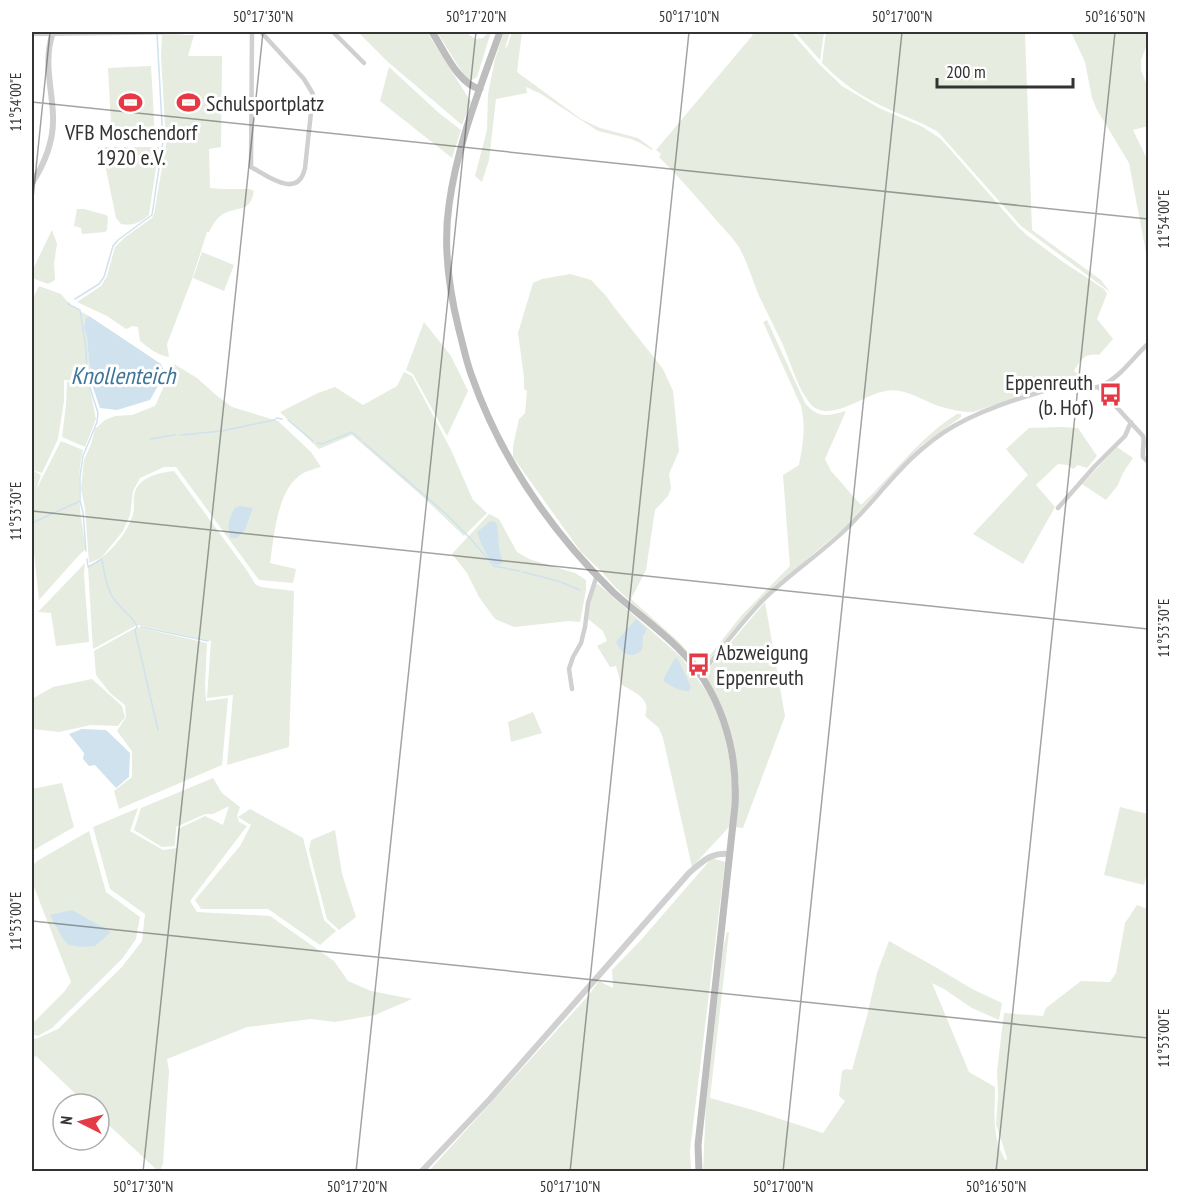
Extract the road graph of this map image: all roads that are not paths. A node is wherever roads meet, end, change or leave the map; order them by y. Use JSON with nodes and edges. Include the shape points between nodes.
{"nodes":[{"id":1,"x":157,"y":32,"type":"edge"},
{"id":2,"x":183,"y":32,"type":"edge"},
{"id":3,"x":252,"y":32,"type":"edge"},
{"id":4,"x":261,"y":32,"type":"edge"},
{"id":5,"x":333,"y":32,"type":"edge"},
{"id":6,"x":432,"y":32,"type":"edge"},
{"id":7,"x":500,"y":32,"type":"edge"},
{"id":8,"x":53,"y":33,"type":"edge"},
{"id":9,"x":32,"y":34,"type":"edge"},
{"id":10,"x":363,"y":63,"type":"dead end"},
{"id":11,"x":480,"y":89,"type":"junction"},
{"id":12,"x":32,"y":181,"type":"edge"},
{"id":13,"x":1149,"y":344,"type":"edge"},
{"id":14,"x":1099,"y":388,"type":"junction"},
{"id":15,"x":1131,"y":422,"type":"junction"},
{"id":16,"x":1149,"y":462,"type":"edge"},
{"id":17,"x":1058,"y":508,"type":"dead end"},
{"id":18,"x":597,"y":575,"type":"junction"},
{"id":19,"x":700,"y":675,"type":"junction"},
{"id":20,"x":572,"y":689,"type":"dead end"},
{"id":21,"x":730,"y":854,"type":"junction"},
{"id":22,"x":421,"y":1172,"type":"edge"},
{"id":23,"x":699,"y":1172,"type":"edge"}],
"edges":[{"from":1,"to":2,"type":"street"},
{"from":1,"to":8,"type":"street"},
{"from":3,"to":4,"type":"street","via":[[251,167],[280,183],[294,184],[304,175],[313,94]]},
{"from":5,"to":10,"type":"street"},
{"from":6,"to":11,"type":"main road","via":[[462,79]]},
{"from":7,"to":11,"type":"main road"},
{"from":8,"to":9,"type":"street"},
{"from":8,"to":12,"type":"street","via":[[47,65],[53,129],[45,161]]},
{"from":11,"to":18,"type":"main road","via":[[459,151],[449,207],[447,238],[455,312],[470,373],[495,433],[556,530]]},
{"from":13,"to":14,"type":"street","via":[[1121,374]]},
{"from":14,"to":15,"type":"street"},
{"from":14,"to":19,"type":"street","via":[[1058,387],[1022,398],[972,417],[933,439],[847,528],[762,601]]},
{"from":15,"to":16,"type":"street","via":[[1143,436],[1143,457]]},
{"from":15,"to":17,"type":"street","via":[[1125,436]]},
{"from":18,"to":19,"type":"main road","via":[[679,648]]},
{"from":18,"to":20,"type":"street","via":[[581,643],[569,669]]},
{"from":19,"to":21,"type":"main road","via":[[724,720],[734,765]]},
{"from":21,"to":22,"type":"street","via":[[711,856],[689,873]]},
{"from":21,"to":23,"type":"main road","via":[[698,1145]]}]}
